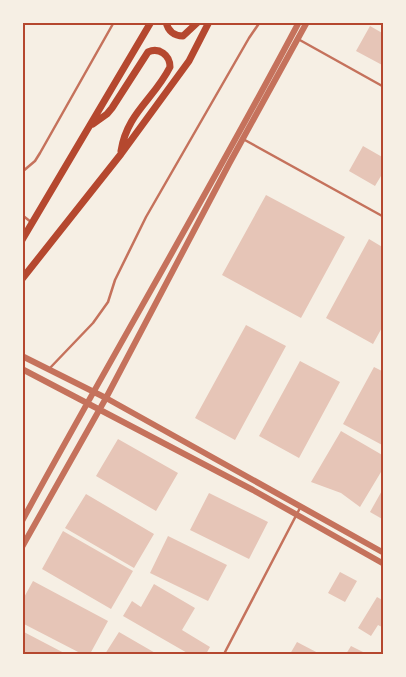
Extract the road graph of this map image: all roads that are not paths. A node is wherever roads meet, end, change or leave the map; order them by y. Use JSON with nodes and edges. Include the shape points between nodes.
{"nodes":[{"id":1,"x":114,"y":22,"type":"edge"},
{"id":2,"x":151,"y":22,"type":"edge"},
{"id":3,"x":166,"y":22,"type":"edge"},
{"id":4,"x":198,"y":22,"type":"edge"},
{"id":5,"x":209,"y":22,"type":"edge"},
{"id":6,"x":260,"y":22,"type":"edge"},
{"id":7,"x":299,"y":22,"type":"edge"},
{"id":8,"x":306,"y":22,"type":"edge"},
{"id":9,"x":295,"y":37,"type":"junction"},
{"id":10,"x":384,"y":86,"type":"edge"},
{"id":11,"x":89,"y":128,"type":"junction"},
{"id":12,"x":240,"y":137,"type":"junction"},
{"id":13,"x":121,"y":154,"type":"junction"},
{"id":14,"x":22,"y":172,"type":"edge"},
{"id":15,"x":22,"y":215,"type":"edge"},
{"id":16,"x":384,"y":217,"type":"edge"},
{"id":17,"x":33,"y":224,"type":"junction"},
{"id":18,"x":23,"y":240,"type":"edge"},
{"id":19,"x":22,"y":279,"type":"edge"},
{"id":20,"x":22,"y":356,"type":"edge"},
{"id":21,"x":22,"y":369,"type":"edge"},
{"id":22,"x":48,"y":370,"type":"junction"},
{"id":23,"x":92,"y":392,"type":"junction"},
{"id":24,"x":106,"y":398,"type":"junction"},
{"id":25,"x":87,"y":402,"type":"junction"},
{"id":26,"x":100,"y":408,"type":"junction"},
{"id":27,"x":301,"y":506,"type":"junction"},
{"id":28,"x":296,"y":514,"type":"junction"},
{"id":29,"x":22,"y":521,"type":"edge"},
{"id":30,"x":22,"y":547,"type":"edge"},
{"id":31,"x":384,"y":553,"type":"edge"},
{"id":32,"x":384,"y":564,"type":"edge"},
{"id":33,"x":224,"y":654,"type":"edge"}],
"edges":[{"from":1,"to":14,"type":"lane","via":[[40,153]]},
{"from":2,"to":11,"type":"main road"},
{"from":3,"to":4,"type":"main road","via":[[169,30],[183,36]]},
{"from":5,"to":13,"type":"main road","via":[[189,61]]},
{"from":6,"to":22,"type":"lane","via":[[146,217],[115,280],[108,302],[93,323]]},
{"from":7,"to":9,"type":"street"},
{"from":8,"to":9,"type":"street"},
{"from":9,"to":10,"type":"lane"},
{"from":9,"to":12,"type":"street"},
{"from":11,"to":13,"type":"main road","via":[[112,108],[148,52],[159,50],[170,67],[130,123]]},
{"from":11,"to":17,"type":"main road"},
{"from":12,"to":16,"type":"lane"},
{"from":12,"to":23,"type":"street"},
{"from":12,"to":24,"type":"street"},
{"from":13,"to":19,"type":"main road"},
{"from":15,"to":17,"type":"lane"},
{"from":17,"to":18,"type":"main road"},
{"from":20,"to":22,"type":"street"},
{"from":21,"to":25,"type":"street"},
{"from":22,"to":23,"type":"street"},
{"from":23,"to":24,"type":"street"},
{"from":23,"to":25,"type":"street"},
{"from":24,"to":26,"type":"street"},
{"from":24,"to":27,"type":"street"},
{"from":25,"to":26,"type":"street"},
{"from":25,"to":29,"type":"street"},
{"from":26,"to":28,"type":"street"},
{"from":26,"to":30,"type":"street"},
{"from":27,"to":28,"type":"lane"},
{"from":27,"to":31,"type":"street"},
{"from":28,"to":32,"type":"street"},
{"from":28,"to":33,"type":"lane"}]}
